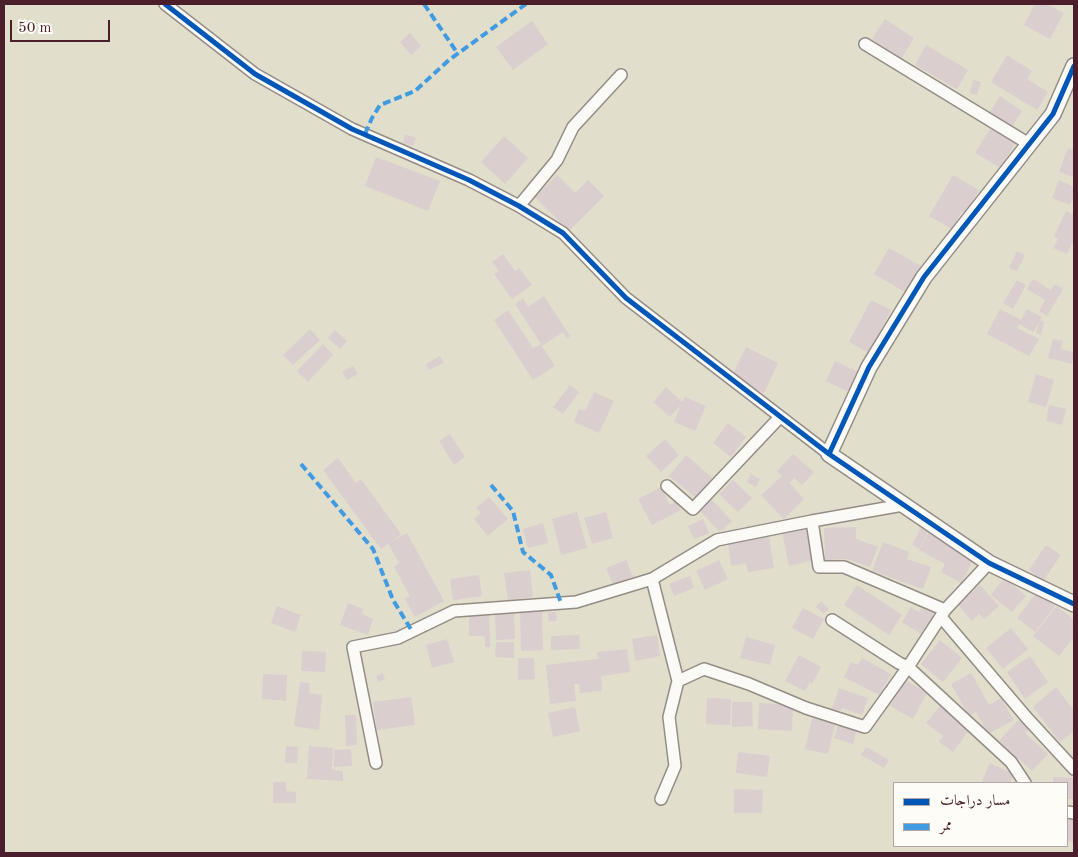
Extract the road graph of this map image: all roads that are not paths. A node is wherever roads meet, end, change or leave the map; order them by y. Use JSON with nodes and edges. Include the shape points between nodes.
{"nodes":[{"id":1,"x":165,"y":4,"type":"edge"},
{"id":2,"x":865,"y":44,"type":"dead end"},
{"id":3,"x":1074,"y":66,"type":"edge"},
{"id":4,"x":621,"y":76,"type":"dead end"},
{"id":5,"x":1029,"y":144,"type":"junction"},
{"id":6,"x":519,"y":206,"type":"junction"},
{"id":7,"x":780,"y":418,"type":"junction"},
{"id":8,"x":829,"y":454,"type":"junction"},
{"id":9,"x":667,"y":486,"type":"dead end"},
{"id":10,"x":903,"y":505,"type":"junction"},
{"id":11,"x":812,"y":521,"type":"junction"},
{"id":12,"x":989,"y":563,"type":"junction"},
{"id":13,"x":652,"y":579,"type":"junction"},
{"id":14,"x":1074,"y":604,"type":"edge"},
{"id":15,"x":943,"y":613,"type":"junction"},
{"id":16,"x":832,"y":620,"type":"dead end"},
{"id":17,"x":908,"y":667,"type":"junction"},
{"id":18,"x":678,"y":681,"type":"junction"},
{"id":19,"x":376,"y":763,"type":"dead end"},
{"id":20,"x":1074,"y":769,"type":"edge"},
{"id":21,"x":1024,"y":782,"type":"edge"},
{"id":22,"x":661,"y":799,"type":"dead end"}],
"edges":[{"from":1,"to":6,"type":"street","via":[[256,74],[352,128]]},
{"from":2,"to":5,"type":"street"},
{"from":3,"to":5,"type":"street","via":[[1053,114]]},
{"from":4,"to":6,"type":"street","via":[[573,127],[557,160]]},
{"from":5,"to":8,"type":"street","via":[[924,277],[869,367]]},
{"from":6,"to":7,"type":"street","via":[[563,233],[626,298]]},
{"from":7,"to":8,"type":"street"},
{"from":7,"to":9,"type":"street","via":[[693,509]]},
{"from":8,"to":10,"type":"street"},
{"from":10,"to":11,"type":"street"},
{"from":10,"to":12,"type":"street"},
{"from":11,"to":13,"type":"street","via":[[717,540]]},
{"from":11,"to":15,"type":"street","via":[[820,567],[844,567]]},
{"from":12,"to":14,"type":"street"},
{"from":12,"to":15,"type":"street"},
{"from":13,"to":18,"type":"street"},
{"from":13,"to":19,"type":"street","via":[[576,602],[454,611],[398,638],[353,647]]},
{"from":15,"to":17,"type":"street"},
{"from":15,"to":20,"type":"street","via":[[1027,718]]},
{"from":16,"to":17,"type":"street"},
{"from":17,"to":18,"type":"street","via":[[865,727],[704,669]]},
{"from":17,"to":21,"type":"street","via":[[1011,762]]},
{"from":18,"to":22,"type":"street","via":[[669,718],[675,766]]}]}
